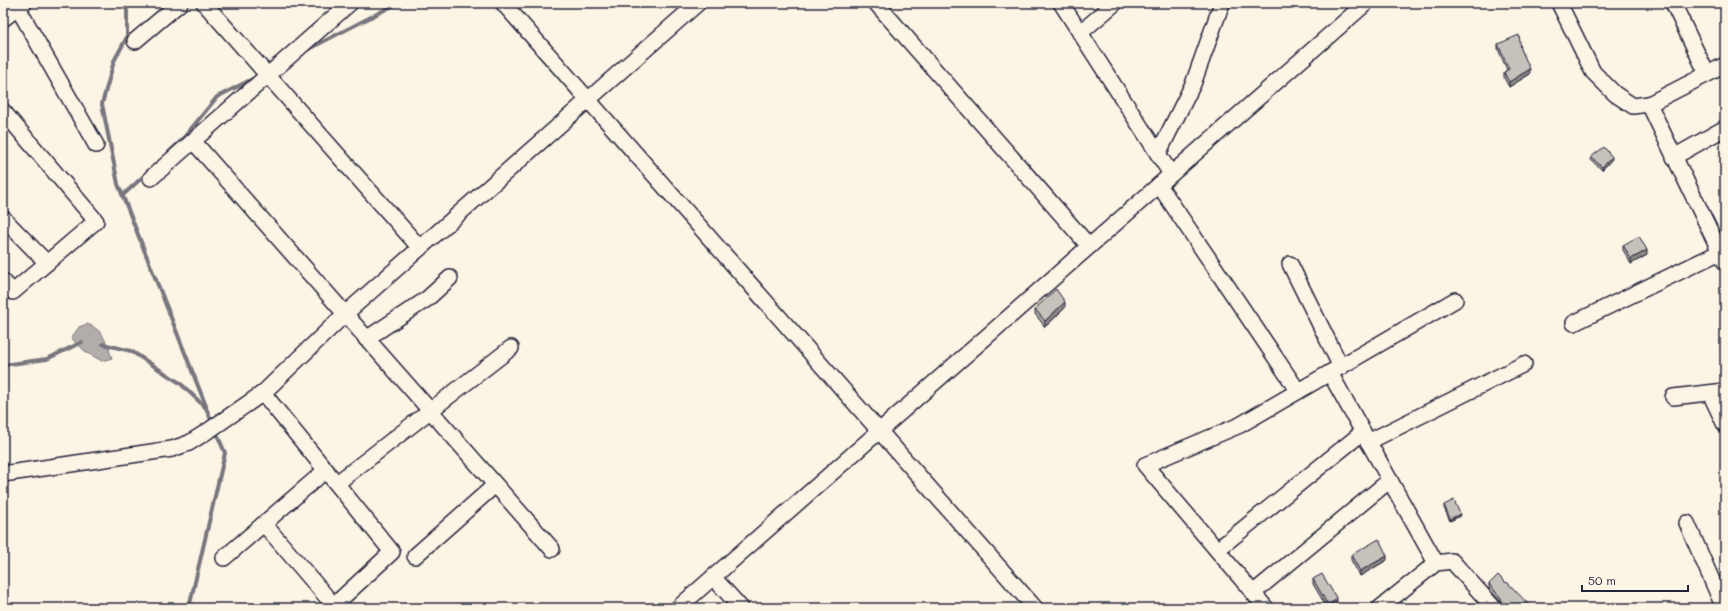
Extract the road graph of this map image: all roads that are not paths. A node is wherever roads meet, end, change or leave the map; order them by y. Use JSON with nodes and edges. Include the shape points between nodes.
{"nodes":[{"id":1,"x":180,"y":3,"type":"edge"},
{"id":2,"x":204,"y":3,"type":"edge"},
{"id":3,"x":350,"y":3,"type":"edge"},
{"id":4,"x":503,"y":3,"type":"edge"},
{"id":5,"x":698,"y":3,"type":"edge"},
{"id":6,"x":876,"y":3,"type":"edge"},
{"id":7,"x":1061,"y":3,"type":"edge"},
{"id":8,"x":1115,"y":3,"type":"edge"},
{"id":9,"x":1222,"y":3,"type":"edge"},
{"id":10,"x":1366,"y":3,"type":"edge"},
{"id":11,"x":1559,"y":3,"type":"edge"},
{"id":12,"x":1673,"y":3,"type":"edge"},
{"id":13,"x":21,"y":5,"type":"edge"},
{"id":14,"x":3,"y":19,"type":"edge"},
{"id":15,"x":1080,"y":33,"type":"junction"},
{"id":16,"x":135,"y":41,"type":"dead end"},
{"id":17,"x":1725,"y":65,"type":"edge"},
{"id":18,"x":1707,"y":74,"type":"junction"},
{"id":19,"x":268,"y":75,"type":"junction"},
{"id":20,"x":588,"y":100,"type":"junction"},
{"id":21,"x":1649,"y":104,"type":"junction"},
{"id":22,"x":3,"y":111,"type":"edge"},
{"id":23,"x":1725,"y":128,"type":"edge"},
{"id":24,"x":193,"y":141,"type":"junction"},
{"id":25,"x":96,"y":145,"type":"dead end"},
{"id":26,"x":1158,"y":154,"type":"junction"},
{"id":27,"x":1674,"y":157,"type":"junction"},
{"id":28,"x":1171,"y":174,"type":"junction"},
{"id":29,"x":151,"y":178,"type":"dead end"},
{"id":30,"x":1159,"y":185,"type":"junction"},
{"id":31,"x":3,"y":218,"type":"edge"},
{"id":32,"x":1719,"y":235,"type":"edge"},
{"id":33,"x":1089,"y":246,"type":"junction"},
{"id":34,"x":420,"y":248,"type":"junction"},
{"id":35,"x":1722,"y":257,"type":"edge"},
{"id":36,"x":47,"y":263,"type":"junction"},
{"id":37,"x":1290,"y":264,"type":"dead end"},
{"id":38,"x":450,"y":278,"type":"dead end"},
{"id":39,"x":3,"y":281,"type":"edge"},
{"id":40,"x":1455,"y":300,"type":"dead end"},
{"id":41,"x":345,"y":314,"type":"junction"},
{"id":42,"x":1574,"y":323,"type":"dead end"},
{"id":43,"x":366,"y":339,"type":"junction"},
{"id":44,"x":511,"y":348,"type":"dead end"},
{"id":45,"x":1524,"y":364,"type":"dead end"},
{"id":46,"x":1335,"y":370,"type":"junction"},
{"id":47,"x":1298,"y":391,"type":"junction"},
{"id":48,"x":1725,"y":391,"type":"edge"},
{"id":49,"x":1710,"y":393,"type":"junction"},
{"id":50,"x":263,"y":394,"type":"junction"},
{"id":51,"x":1673,"y":398,"type":"dead end"},
{"id":52,"x":430,"y":411,"type":"junction"},
{"id":53,"x":1725,"y":425,"type":"edge"},
{"id":54,"x":880,"y":431,"type":"junction"},
{"id":55,"x":1366,"y":437,"type":"junction"},
{"id":56,"x":326,"y":470,"type":"junction"},
{"id":57,"x":3,"y":474,"type":"edge"},
{"id":58,"x":1390,"y":480,"type":"junction"},
{"id":59,"x":337,"y":483,"type":"junction"},
{"id":60,"x":495,"y":485,"type":"junction"},
{"id":61,"x":1687,"y":523,"type":"dead end"},
{"id":62,"x":264,"y":524,"type":"junction"},
{"id":63,"x":552,"y":549,"type":"dead end"},
{"id":64,"x":1217,"y":550,"type":"junction"},
{"id":65,"x":416,"y":556,"type":"dead end"},
{"id":66,"x":224,"y":558,"type":"dead end"},
{"id":67,"x":1436,"y":563,"type":"junction"},
{"id":68,"x":714,"y":577,"type":"junction"},
{"id":69,"x":1253,"y":593,"type":"junction"},
{"id":70,"x":333,"y":607,"type":"edge"},
{"id":71,"x":678,"y":608,"type":"edge"},
{"id":72,"x":741,"y":608,"type":"edge"},
{"id":73,"x":1035,"y":608,"type":"edge"},
{"id":74,"x":1266,"y":608,"type":"edge"},
{"id":75,"x":1380,"y":608,"type":"edge"},
{"id":76,"x":1494,"y":608,"type":"edge"},
{"id":77,"x":1724,"y":608,"type":"edge"}],
"edges":[{"from":1,"to":16,"type":"street"},
{"from":2,"to":19,"type":"street"},
{"from":3,"to":19,"type":"street"},
{"from":4,"to":20,"type":"street"},
{"from":5,"to":20,"type":"street"},
{"from":6,"to":33,"type":"street"},
{"from":7,"to":15,"type":"street"},
{"from":8,"to":15,"type":"street"},
{"from":9,"to":26,"type":"street","via":[[1192,84]]},
{"from":10,"to":28,"type":"street"},
{"from":11,"to":21,"type":"street","via":[[1594,72],[1616,94],[1633,106]]},
{"from":12,"to":18,"type":"street"},
{"from":13,"to":14,"type":"street"},
{"from":13,"to":25,"type":"street"},
{"from":15,"to":26,"type":"street"},
{"from":17,"to":18,"type":"street"},
{"from":18,"to":21,"type":"street"},
{"from":19,"to":24,"type":"street"},
{"from":19,"to":34,"type":"street"},
{"from":20,"to":34,"type":"street"},
{"from":20,"to":54,"type":"street"},
{"from":21,"to":27,"type":"street"},
{"from":22,"to":36,"type":"street","via":[[96,221]]},
{"from":23,"to":27,"type":"street"},
{"from":24,"to":29,"type":"street"},
{"from":24,"to":41,"type":"street"},
{"from":26,"to":28,"type":"street"},
{"from":27,"to":32,"type":"street"},
{"from":28,"to":30,"type":"street"},
{"from":30,"to":33,"type":"street"},
{"from":30,"to":47,"type":"street"},
{"from":31,"to":36,"type":"street"},
{"from":32,"to":35,"type":"street"},
{"from":33,"to":54,"type":"street"},
{"from":34,"to":41,"type":"street"},
{"from":35,"to":42,"type":"street"},
{"from":36,"to":39,"type":"street","via":[[14,292]]},
{"from":37,"to":46,"type":"street"},
{"from":38,"to":43,"type":"street","via":[[426,299]]},
{"from":40,"to":46,"type":"street"},
{"from":41,"to":43,"type":"street"},
{"from":41,"to":50,"type":"street"},
{"from":43,"to":52,"type":"street"},
{"from":44,"to":52,"type":"street"},
{"from":45,"to":55,"type":"street"},
{"from":46,"to":47,"type":"street"},
{"from":46,"to":55,"type":"street"},
{"from":47,"to":64,"type":"street","via":[[1240,425],[1145,465]]},
{"from":48,"to":49,"type":"street"},
{"from":49,"to":51,"type":"street"},
{"from":49,"to":53,"type":"street"},
{"from":50,"to":56,"type":"street"},
{"from":50,"to":57,"type":"street","via":[[211,430],[189,443],[172,449]]},
{"from":52,"to":59,"type":"street"},
{"from":52,"to":60,"type":"street"},
{"from":54,"to":68,"type":"street"},
{"from":54,"to":73,"type":"street"},
{"from":55,"to":58,"type":"street"},
{"from":55,"to":64,"type":"street"},
{"from":56,"to":59,"type":"street"},
{"from":56,"to":62,"type":"street"},
{"from":58,"to":67,"type":"street"},
{"from":58,"to":69,"type":"street"},
{"from":59,"to":70,"type":"street","via":[[392,552]]},
{"from":60,"to":63,"type":"street"},
{"from":60,"to":65,"type":"street"},
{"from":61,"to":77,"type":"street"},
{"from":62,"to":66,"type":"street"},
{"from":62,"to":70,"type":"street"},
{"from":64,"to":69,"type":"street"},
{"from":67,"to":75,"type":"street"},
{"from":67,"to":76,"type":"street","via":[[1452,561]]},
{"from":68,"to":71,"type":"street"},
{"from":68,"to":72,"type":"street"},
{"from":69,"to":74,"type":"street"}]}
